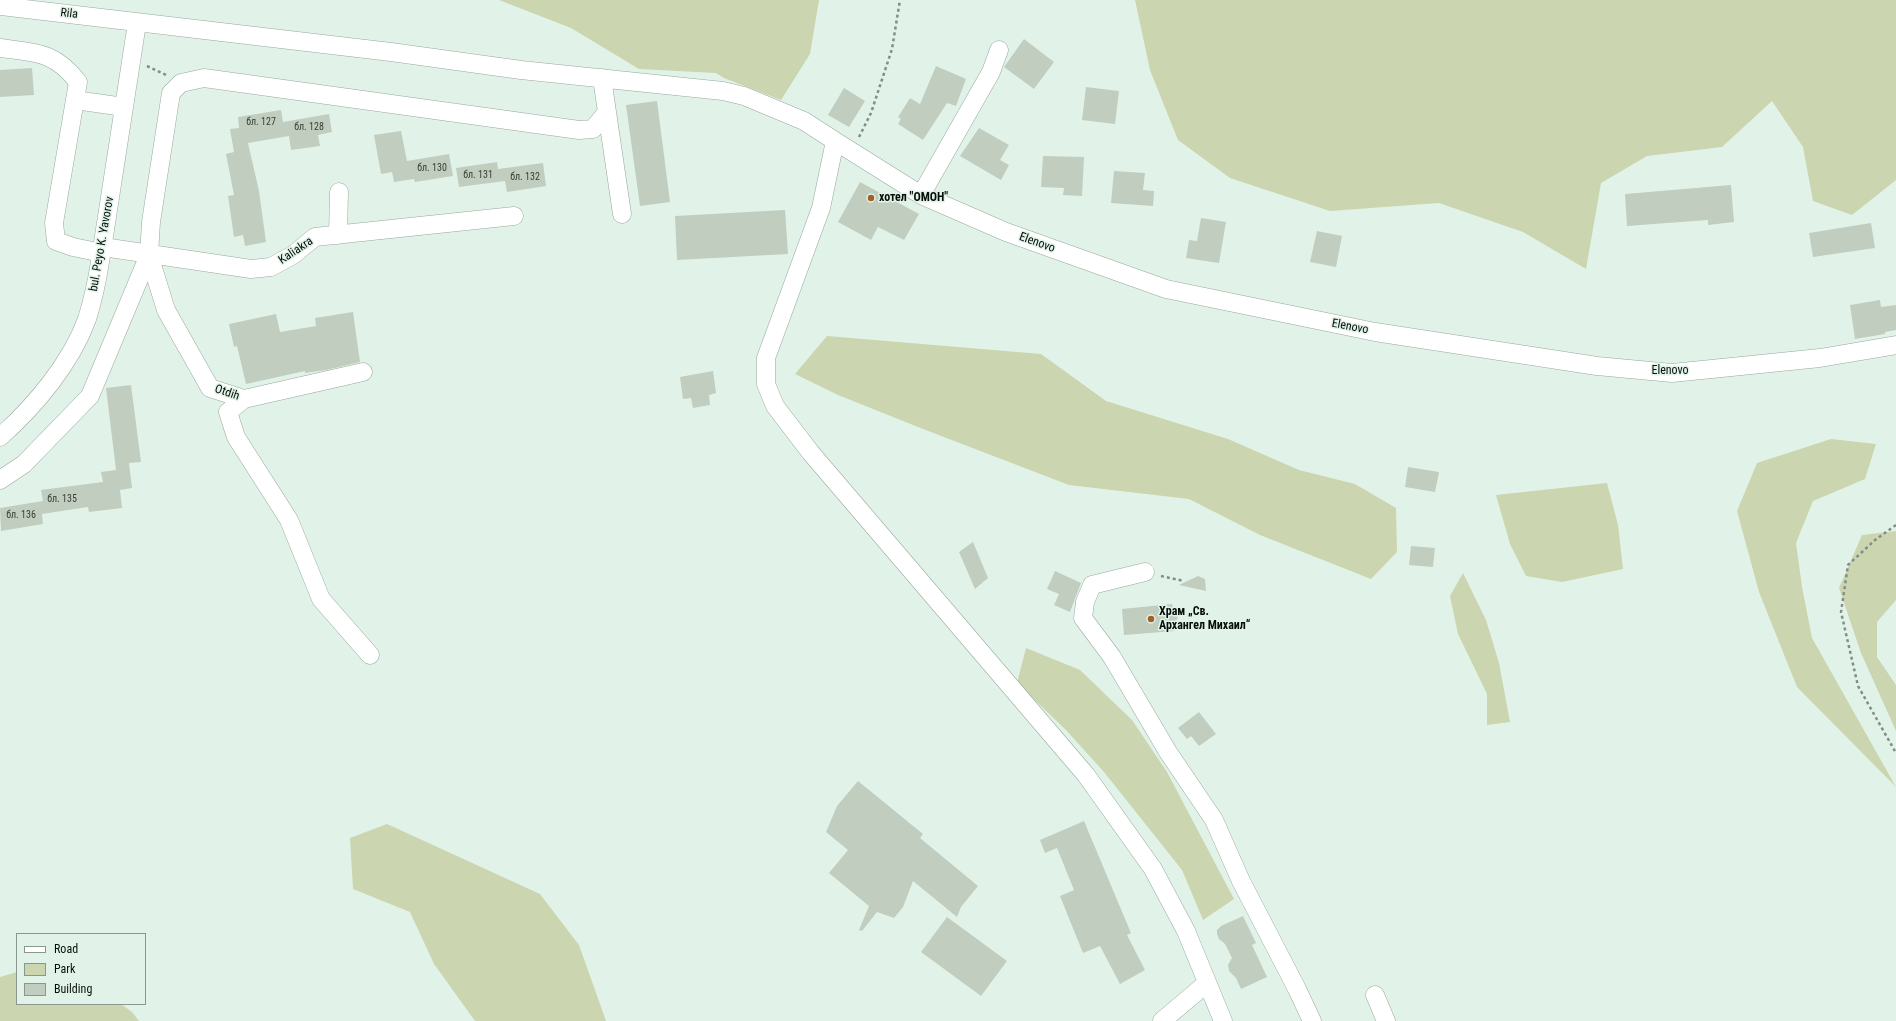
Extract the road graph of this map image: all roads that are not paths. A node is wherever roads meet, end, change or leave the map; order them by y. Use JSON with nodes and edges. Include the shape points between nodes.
{"nodes":[{"id":1,"x":0,"y":6,"type":"edge"},
{"id":2,"x":137,"y":23,"type":"junction"},
{"id":3,"x":0,"y":48,"type":"edge"},
{"id":4,"x":999,"y":50,"type":"dead end"},
{"id":5,"x":602,"y":78,"type":"junction"},
{"id":6,"x":76,"y":100,"type":"junction"},
{"id":7,"x":124,"y":107,"type":"junction"},
{"id":8,"x":607,"y":112,"type":"junction"},
{"id":9,"x":835,"y":141,"type":"junction"},
{"id":10,"x":339,"y":192,"type":"dead end"},
{"id":11,"x":922,"y":195,"type":"junction"},
{"id":12,"x":622,"y":214,"type":"dead end"},
{"id":13,"x":514,"y":216,"type":"dead end"},
{"id":14,"x":338,"y":235,"type":"junction"},
{"id":15,"x":102,"y":250,"type":"junction"},
{"id":16,"x":149,"y":255,"type":"junction"},
{"id":17,"x":1896,"y":345,"type":"edge"},
{"id":18,"x":363,"y":372,"type":"dead end"},
{"id":19,"x":244,"y":398,"type":"junction"},
{"id":20,"x":0,"y":437,"type":"edge"},
{"id":21,"x":0,"y":480,"type":"edge"},
{"id":22,"x":1145,"y":572,"type":"road end"},
{"id":23,"x":370,"y":655,"type":"dead end"},
{"id":24,"x":1207,"y":983,"type":"junction"},
{"id":25,"x":1375,"y":995,"type":"dead end"},
{"id":26,"x":1162,"y":1021,"type":"edge"},
{"id":27,"x":1223,"y":1021,"type":"edge"},
{"id":28,"x":1312,"y":1021,"type":"edge"},
{"id":29,"x":1386,"y":1021,"type":"edge"}],
"edges":[{"from":1,"to":2,"type":"street","name":"Rila"},
{"from":2,"to":5,"type":"street","name":"Rila"},
{"from":2,"to":7,"type":"street","name":"bul. Peyo K. Yavorov"},
{"from":3,"to":6,"type":"street","via":[[45,55],[66,67],[78,82]]},
{"from":4,"to":11,"type":"street","via":[[991,72]]},
{"from":5,"to":8,"type":"street"},
{"from":5,"to":9,"type":"street","name":"Elenovo","via":[[723,91],[744,96],[804,121]]},
{"from":6,"to":7,"type":"street"},
{"from":6,"to":15,"type":"street","name":"Kaliakra","via":[[54,223],[56,241],[73,247]]},
{"from":7,"to":15,"type":"street","name":"bul. Peyo K. Yavorov"},
{"from":8,"to":12,"type":"street"},
{"from":8,"to":16,"type":"street","via":[[593,129],[579,130],[204,78],[181,83],[171,93],[151,222]]},
{"from":9,"to":11,"type":"street","name":"Elenovo"},
{"from":9,"to":24,"type":"street","via":[[821,208],[766,358],[766,384],[775,406],[811,453],[1086,775],[1153,869],[1186,931]]},
{"from":10,"to":14,"type":"street"},
{"from":11,"to":17,"type":"street","name":"Elenovo","via":[[1006,232],[1166,289],[1375,332],[1582,364],[1672,373],[1820,358]]},
{"from":13,"to":14,"type":"street","name":"Kaliakra"},
{"from":14,"to":16,"type":"street","name":"Kaliakra","via":[[315,237],[271,267],[257,269]]},
{"from":15,"to":16,"type":"street","name":"Kaliakra"},
{"from":15,"to":20,"type":"street","name":"bul. Peyo K. Yavorov","via":[[95,291],[75,344],[40,396]]},
{"from":16,"to":19,"type":"street","name":"Otdih","via":[[166,310],[210,388]]},
{"from":16,"to":21,"type":"street","via":[[90,396],[24,464]]},
{"from":18,"to":19,"type":"street","name":"Otdih"},
{"from":19,"to":23,"type":"street","via":[[228,412],[236,437],[289,520],[321,599]]},
{"from":22,"to":28,"type":"street","via":[[1092,585],[1084,602],[1083,618],[1112,657],[1168,752],[1214,820],[1241,881]]},
{"from":24,"to":26,"type":"street"},
{"from":24,"to":27,"type":"street"},
{"from":25,"to":29,"type":"street"}]}
